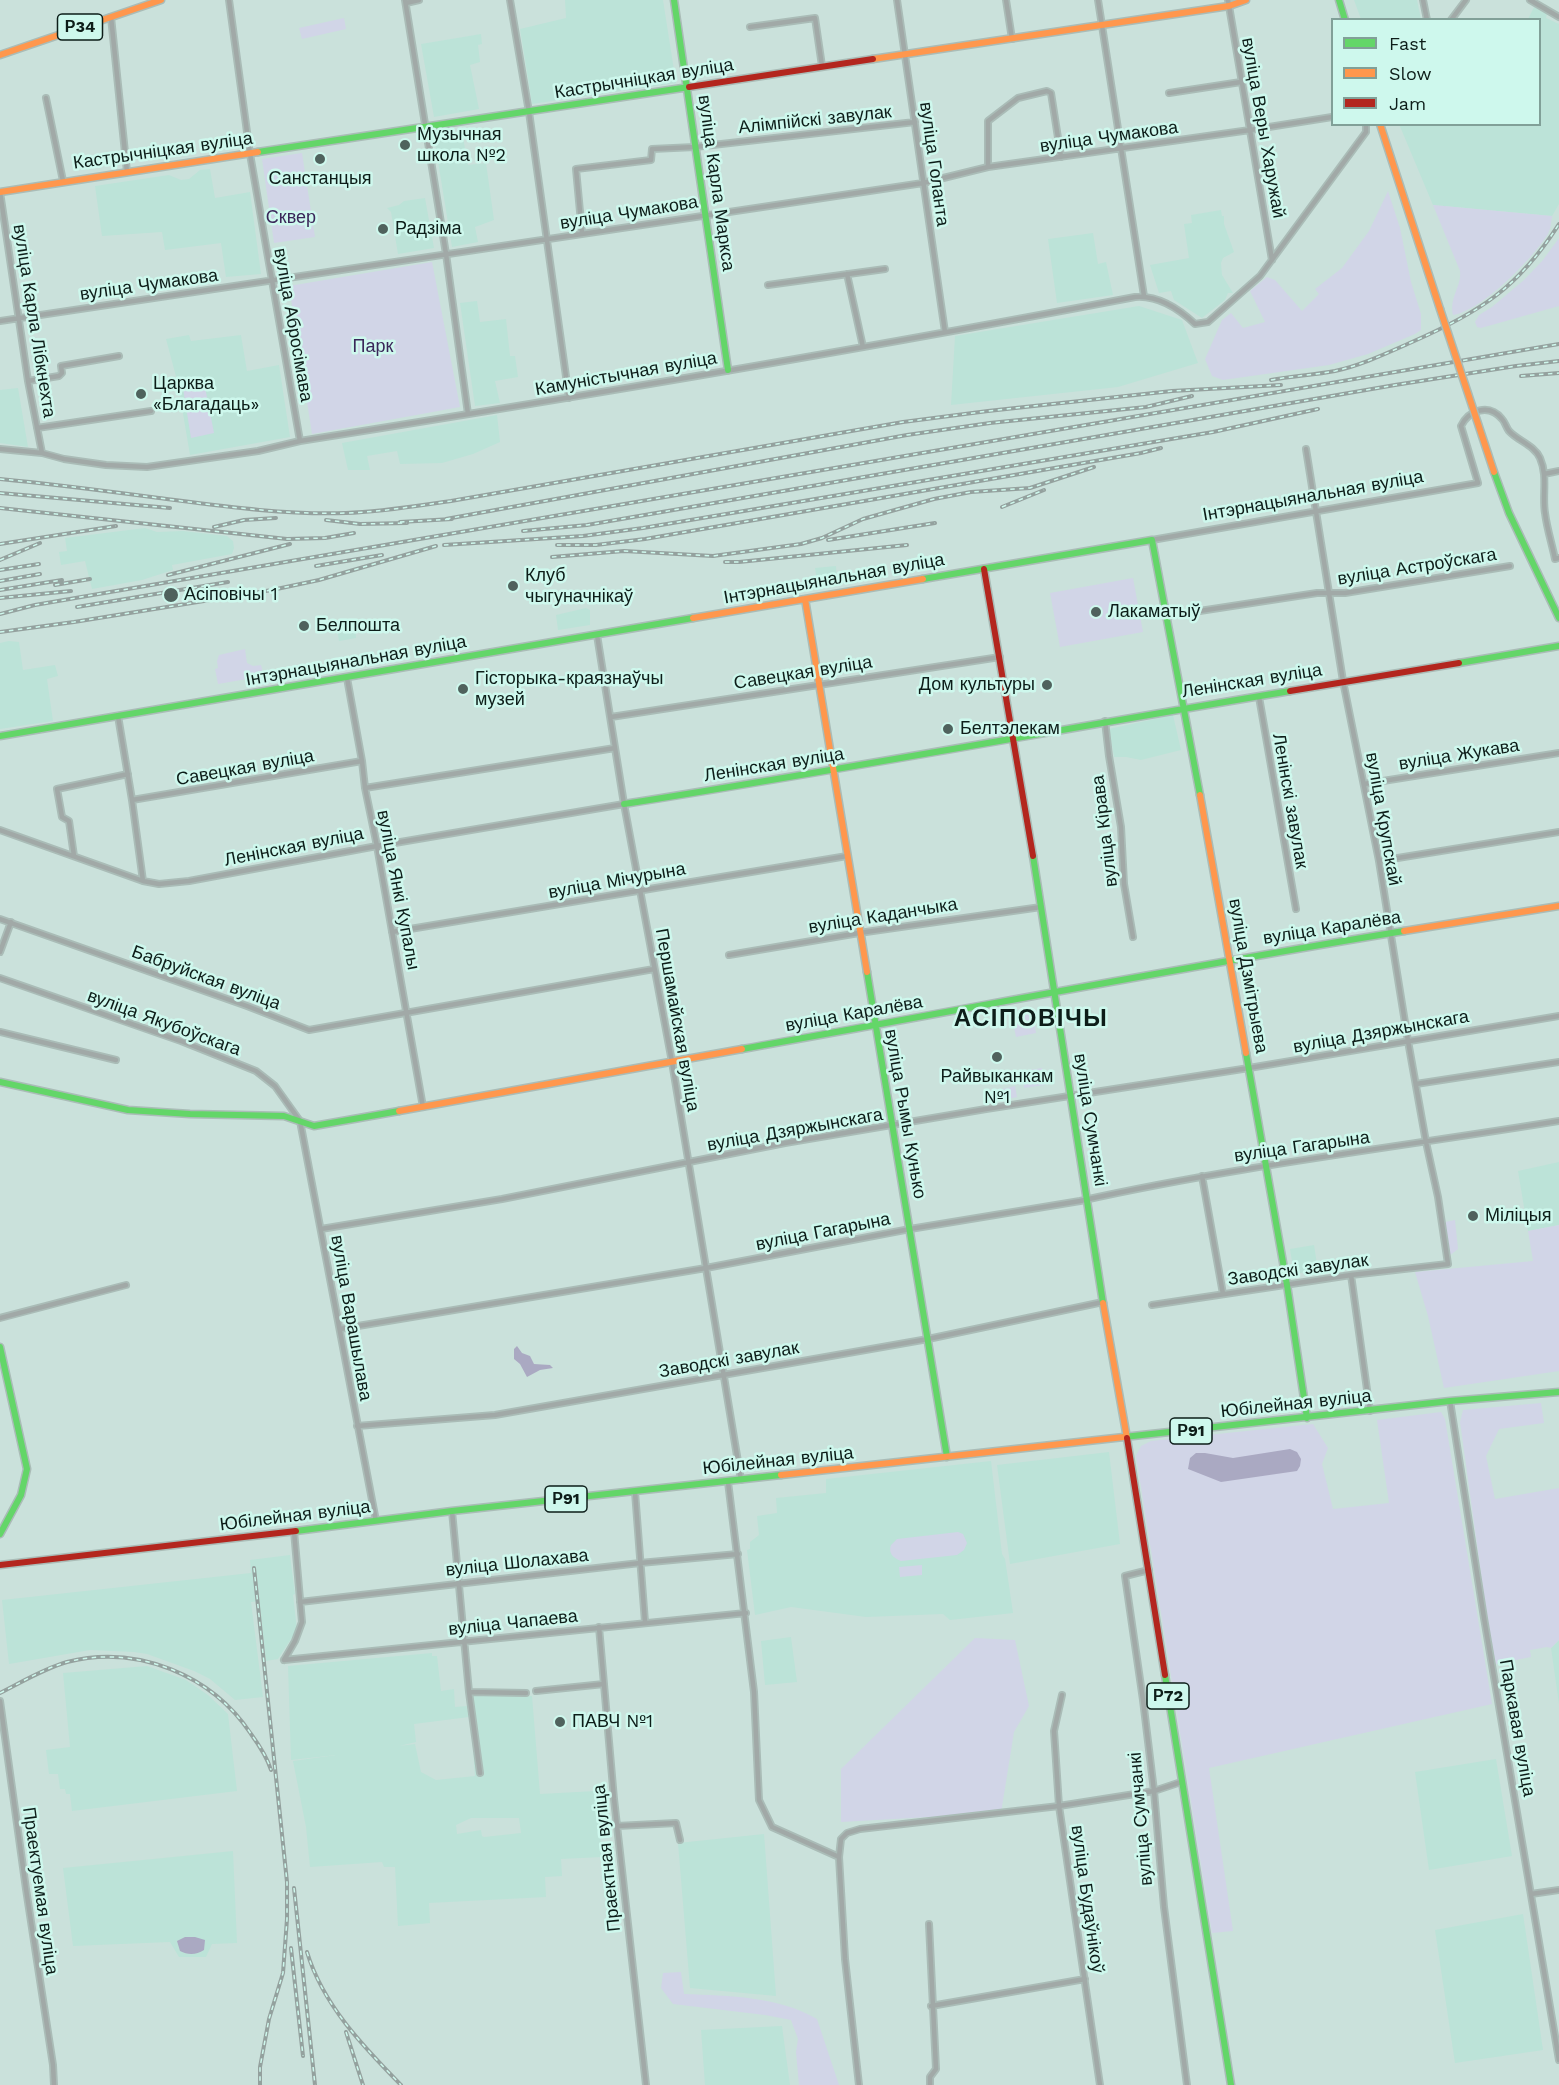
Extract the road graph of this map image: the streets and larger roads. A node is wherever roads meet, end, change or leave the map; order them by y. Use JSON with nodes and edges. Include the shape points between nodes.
{"nodes":[{"id":1,"x":161,"y":0,"type":"edge"},
{"id":2,"x":230,"y":0,"type":"edge"},
{"id":3,"x":419,"y":0,"type":"edge"},
{"id":4,"x":510,"y":0,"type":"edge"},
{"id":5,"x":674,"y":0,"type":"edge"},
{"id":6,"x":897,"y":0,"type":"edge"},
{"id":7,"x":1006,"y":0,"type":"edge"},
{"id":8,"x":1098,"y":0,"type":"edge"},
{"id":9,"x":1246,"y":0,"type":"edge"},
{"id":10,"x":1340,"y":0,"type":"edge"},
{"id":11,"x":1423,"y":0,"type":"edge"},
{"id":12,"x":1466,"y":0,"type":"edge"},
{"id":13,"x":1530,"y":0,"type":"edge"},
{"id":14,"x":405,"y":1,"type":"edge"},
{"id":15,"x":1228,"y":3,"type":"edge"},
{"id":16,"x":111,"y":17,"type":"junction"},
{"id":17,"x":823,"y":17,"type":"dead end"},
{"id":18,"x":1559,"y":17,"type":"edge"},
{"id":19,"x":815,"y":18,"type":"junction"},
{"id":20,"x":1344,"y":18,"type":"edge"},
{"id":21,"x":1427,"y":18,"type":"edge"},
{"id":22,"x":1452,"y":18,"type":"edge"},
{"id":23,"x":1102,"y":25,"type":"junction"},
{"id":24,"x":750,"y":27,"type":"dead end"},
{"id":25,"x":1012,"y":39,"type":"junction"},
{"id":26,"x":904,"y":54,"type":"junction"},
{"id":27,"x":0,"y":55,"type":"edge"},
{"id":28,"x":822,"y":66,"type":"junction"},
{"id":29,"x":1241,"y":82,"type":"junction"},
{"id":30,"x":687,"y":87,"type":"junction"},
{"id":31,"x":1169,"y":93,"type":"dead end"},
{"id":32,"x":46,"y":98,"type":"dead end"},
{"id":33,"x":529,"y":112,"type":"junction"},
{"id":34,"x":1331,"y":117,"type":"edge"},
{"id":35,"x":915,"y":122,"type":"junction"},
{"id":36,"x":1366,"y":126,"type":"edge"},
{"id":37,"x":1381,"y":126,"type":"edge"},
{"id":38,"x":424,"y":128,"type":"junction"},
{"id":39,"x":1250,"y":130,"type":"junction"},
{"id":40,"x":695,"y":147,"type":"junction"},
{"id":41,"x":1120,"y":150,"type":"junction"},
{"id":42,"x":250,"y":154,"type":"junction"},
{"id":43,"x":1061,"y":157,"type":"junction"},
{"id":44,"x":988,"y":167,"type":"junction"},
{"id":45,"x":127,"y":172,"type":"junction"},
{"id":46,"x":63,"y":181,"type":"junction"},
{"id":47,"x":923,"y":183,"type":"junction"},
{"id":48,"x":0,"y":192,"type":"edge"},
{"id":49,"x":707,"y":214,"type":"junction"},
{"id":50,"x":582,"y":233,"type":"junction"},
{"id":51,"x":547,"y":239,"type":"junction"},
{"id":52,"x":446,"y":254,"type":"junction"},
{"id":53,"x":1272,"y":260,"type":"junction"},
{"id":54,"x":885,"y":269,"type":"dead end"},
{"id":55,"x":847,"y":274,"type":"junction"},
{"id":56,"x":271,"y":281,"type":"junction"},
{"id":57,"x":768,"y":285,"type":"dead end"},
{"id":58,"x":1144,"y":296,"type":"junction"},
{"id":59,"x":18,"y":318,"type":"junction"},
{"id":60,"x":0,"y":321,"type":"edge"},
{"id":61,"x":945,"y":332,"type":"junction"},
{"id":62,"x":863,"y":347,"type":"junction"},
{"id":63,"x":118,"y":356,"type":"dead end"},
{"id":64,"x":728,"y":370,"type":"junction"},
{"id":65,"x":28,"y":381,"type":"junction"},
{"id":66,"x":569,"y":398,"type":"junction"},
{"id":67,"x":151,"y":411,"type":"dead end"},
{"id":68,"x":468,"y":414,"type":"junction"},
{"id":69,"x":37,"y":428,"type":"junction"},
{"id":70,"x":300,"y":441,"type":"junction"},
{"id":71,"x":0,"y":449,"type":"edge"},
{"id":72,"x":1306,"y":449,"type":"dead end"},
{"id":73,"x":42,"y":453,"type":"junction"},
{"id":74,"x":1559,"y":471,"type":"edge"},
{"id":75,"x":1544,"y":474,"type":"junction"},
{"id":76,"x":1317,"y":510,"type":"junction"},
{"id":77,"x":1152,"y":540,"type":"junction"},
{"id":78,"x":1559,"y":558,"type":"edge"},
{"id":79,"x":1510,"y":566,"type":"dead end"},
{"id":80,"x":984,"y":569,"type":"junction"},
{"id":81,"x":1329,"y":594,"type":"junction"},
{"id":82,"x":805,"y":599,"type":"junction"},
{"id":83,"x":1167,"y":616,"type":"junction"},
{"id":84,"x":1559,"y":618,"type":"edge"},
{"id":85,"x":597,"y":635,"type":"junction"},
{"id":86,"x":1559,"y":646,"type":"edge"},
{"id":87,"x":1000,"y":657,"type":"junction"},
{"id":88,"x":347,"y":678,"type":"junction"},
{"id":89,"x":1343,"y":681,"type":"junction"},
{"id":90,"x":819,"y":684,"type":"junction"},
{"id":91,"x":1259,"y":697,"type":"junction"},
{"id":92,"x":1185,"y":708,"type":"junction"},
{"id":93,"x":118,"y":716,"type":"junction"},
{"id":94,"x":611,"y":717,"type":"junction"},
{"id":95,"x":1105,"y":721,"type":"junction"},
{"id":96,"x":0,"y":736,"type":"edge"},
{"id":97,"x":1013,"y":737,"type":"junction"},
{"id":98,"x":615,"y":748,"type":"junction"},
{"id":99,"x":1559,"y":753,"type":"edge"},
{"id":100,"x":362,"y":761,"type":"junction"},
{"id":101,"x":832,"y":771,"type":"junction"},
{"id":102,"x":128,"y":774,"type":"junction"},
{"id":103,"x":1364,"y":784,"type":"junction"},
{"id":104,"x":365,"y":788,"type":"junction"},
{"id":105,"x":132,"y":800,"type":"junction"},
{"id":106,"x":624,"y":804,"type":"junction"},
{"id":107,"x":0,"y":830,"type":"edge"},
{"id":108,"x":1559,"y":832,"type":"edge"},
{"id":109,"x":377,"y":846,"type":"junction"},
{"id":110,"x":74,"y":856,"type":"junction"},
{"id":111,"x":847,"y":856,"type":"junction"},
{"id":112,"x":1379,"y":861,"type":"junction"},
{"id":113,"x":142,"y":882,"type":"junction"},
{"id":114,"x":640,"y":889,"type":"junction"},
{"id":115,"x":1559,"y":906,"type":"edge"},
{"id":116,"x":1041,"y":907,"type":"junction"},
{"id":117,"x":1296,"y":909,"type":"dead end"},
{"id":118,"x":0,"y":919,"type":"edge"},
{"id":119,"x":10,"y":922,"type":"junction"},
{"id":120,"x":392,"y":932,"type":"junction"},
{"id":121,"x":859,"y":933,"type":"junction"},
{"id":122,"x":1389,"y":934,"type":"junction"},
{"id":123,"x":1133,"y":936,"type":"dead end"},
{"id":124,"x":0,"y":951,"type":"edge"},
{"id":125,"x":729,"y":955,"type":"dead end"},
{"id":126,"x":1230,"y":959,"type":"junction"},
{"id":127,"x":654,"y":969,"type":"junction"},
{"id":128,"x":0,"y":978,"type":"edge"},
{"id":129,"x":1054,"y":993,"type":"junction"},
{"id":130,"x":407,"y":1013,"type":"junction"},
{"id":131,"x":1559,"y":1016,"type":"edge"},
{"id":132,"x":875,"y":1025,"type":"junction"},
{"id":133,"x":0,"y":1032,"type":"edge"},
{"id":134,"x":1408,"y":1041,"type":"junction"},
{"id":135,"x":116,"y":1060,"type":"dead end"},
{"id":136,"x":672,"y":1062,"type":"junction"},
{"id":137,"x":1559,"y":1062,"type":"edge"},
{"id":138,"x":1249,"y":1068,"type":"junction"},
{"id":139,"x":0,"y":1082,"type":"edge"},
{"id":140,"x":1416,"y":1084,"type":"junction"},
{"id":141,"x":1070,"y":1095,"type":"junction"},
{"id":142,"x":423,"y":1107,"type":"junction"},
{"id":143,"x":300,"y":1121,"type":"junction"},
{"id":144,"x":1559,"y":1121,"type":"edge"},
{"id":145,"x":891,"y":1126,"type":"junction"},
{"id":146,"x":1426,"y":1142,"type":"junction"},
{"id":147,"x":688,"y":1163,"type":"junction"},
{"id":148,"x":1266,"y":1167,"type":"junction"},
{"id":149,"x":1202,"y":1176,"type":"junction"},
{"id":150,"x":1088,"y":1199,"type":"junction"},
{"id":151,"x":321,"y":1229,"type":"junction"},
{"id":152,"x":910,"y":1229,"type":"junction"},
{"id":153,"x":1448,"y":1264,"type":"joint"},
{"id":154,"x":706,"y":1268,"type":"junction"},
{"id":155,"x":1351,"y":1275,"type":"junction"},
{"id":156,"x":126,"y":1285,"type":"dead end"},
{"id":157,"x":1287,"y":1285,"type":"junction"},
{"id":158,"x":1222,"y":1294,"type":"junction"},
{"id":159,"x":1102,"y":1302,"type":"junction"},
{"id":160,"x":1152,"y":1305,"type":"dead end"},
{"id":161,"x":0,"y":1318,"type":"edge"},
{"id":162,"x":340,"y":1329,"type":"junction"},
{"id":163,"x":928,"y":1339,"type":"junction"},
{"id":164,"x":0,"y":1347,"type":"edge"},
{"id":165,"x":725,"y":1374,"type":"junction"},
{"id":166,"x":1559,"y":1392,"type":"edge"},
{"id":167,"x":1450,"y":1401,"type":"junction"},
{"id":168,"x":1370,"y":1411,"type":"junction"},
{"id":169,"x":1307,"y":1418,"type":"junction"},
{"id":170,"x":357,"y":1426,"type":"junction"},
{"id":171,"x":1127,"y":1438,"type":"junction"},
{"id":172,"x":947,"y":1457,"type":"junction"},
{"id":173,"x":741,"y":1480,"type":"junction"},
{"id":174,"x":728,"y":1482,"type":"junction"},
{"id":175,"x":635,"y":1492,"type":"junction"},
{"id":176,"x":452,"y":1511,"type":"junction"},
{"id":177,"x":376,"y":1521,"type":"junction"},
{"id":178,"x":294,"y":1531,"type":"junction"},
{"id":179,"x":0,"y":1534,"type":"edge"},
{"id":180,"x":738,"y":1554,"type":"junction"},
{"id":181,"x":640,"y":1563,"type":"junction"},
{"id":182,"x":0,"y":1564,"type":"edge"},
{"id":183,"x":1149,"y":1570,"type":"junction"},
{"id":184,"x":458,"y":1584,"type":"junction"},
{"id":185,"x":300,"y":1602,"type":"junction"},
{"id":186,"x":746,"y":1613,"type":"junction"},
{"id":187,"x":645,"y":1622,"type":"junction"},
{"id":188,"x":599,"y":1627,"type":"junction"},
{"id":189,"x":466,"y":1641,"type":"junction"},
{"id":190,"x":604,"y":1684,"type":"junction"},
{"id":191,"x":536,"y":1691,"type":"dead end"},
{"id":192,"x":469,"y":1692,"type":"junction"},
{"id":193,"x":526,"y":1693,"type":"dead end"},
{"id":194,"x":1062,"y":1695,"type":"dead end"},
{"id":195,"x":0,"y":1701,"type":"edge"},
{"id":196,"x":480,"y":1773,"type":"dead end"},
{"id":197,"x":1181,"y":1782,"type":"junction"},
{"id":198,"x":1154,"y":1791,"type":"junction"},
{"id":199,"x":1059,"y":1806,"type":"junction"},
{"id":200,"x":617,"y":1826,"type":"junction"},
{"id":201,"x":680,"y":1840,"type":"dead end"},
{"id":202,"x":839,"y":1857,"type":"junction"},
{"id":203,"x":1559,"y":1890,"type":"edge"},
{"id":204,"x":1531,"y":1894,"type":"junction"},
{"id":205,"x":929,"y":1923,"type":"dead end"},
{"id":206,"x":1085,"y":1979,"type":"junction"},
{"id":207,"x":932,"y":2006,"type":"junction"},
{"id":208,"x":1559,"y":2060,"type":"edge"},
{"id":209,"x":54,"y":2085,"type":"edge"},
{"id":210,"x":646,"y":2085,"type":"edge"},
{"id":211,"x":859,"y":2085,"type":"edge"},
{"id":212,"x":930,"y":2085,"type":"edge"},
{"id":213,"x":1100,"y":2085,"type":"edge"},
{"id":214,"x":1187,"y":2085,"type":"edge"},
{"id":215,"x":1231,"y":2085,"type":"edge"}],
"edges":[{"from":1,"to":16,"type":"street","number":"Р34"},
{"from":2,"to":42,"type":"street","name":"вуліца Абросімава"},
{"from":3,"to":14,"type":"street"},
{"from":4,"to":33,"type":"street"},
{"from":5,"to":30,"type":"street","name":"вуліца Карла Маркса"},
{"from":6,"to":26,"type":"street","name":"вуліца Голанта"},
{"from":7,"to":25,"type":"street"},
{"from":8,"to":23,"type":"street"},
{"from":9,"to":15,"type":"street","name":"Кастрычніцкая вуліца"},
{"from":10,"to":20,"type":"street"},
{"from":11,"to":21,"type":"street"},
{"from":12,"to":22,"type":"street"},
{"from":13,"to":18,"type":"street"},
{"from":14,"to":38,"type":"street"},
{"from":15,"to":23,"type":"street","name":"Кастрычніцкая вуліца"},
{"from":15,"to":29,"type":"street","name":"вуліца Веры Харужай"},
{"from":16,"to":27,"type":"street","number":"Р34"},
{"from":16,"to":45,"type":"street"},
{"from":17,"to":19,"type":"street"},
{"from":19,"to":24,"type":"street"},
{"from":19,"to":28,"type":"street"},
{"from":23,"to":25,"type":"street","name":"Кастрычніцкая вуліца"},
{"from":23,"to":41,"type":"street"},
{"from":25,"to":26,"type":"street","name":"Кастрычніцкая вуліца"},
{"from":26,"to":28,"type":"street","name":"Кастрычніцкая вуліца"},
{"from":26,"to":35,"type":"street","name":"вуліца Голанта"},
{"from":28,"to":30,"type":"street","name":"Кастрычніцкая вуліца"},
{"from":29,"to":31,"type":"street"},
{"from":29,"to":39,"type":"street","name":"вуліца Веры Харужай"},
{"from":30,"to":33,"type":"street","name":"Кастрычніцкая вуліца"},
{"from":30,"to":40,"type":"street","name":"вуліца Карла Маркса"},
{"from":32,"to":46,"type":"street","name":"Кастрычніцкая вуліца"},
{"from":33,"to":38,"type":"street","name":"Кастрычніцкая вуліца"},
{"from":33,"to":51,"type":"street"},
{"from":34,"to":39,"type":"street","name":"вуліца Чумакова"},
{"from":35,"to":40,"type":"street","name":"Алімпійскі завулак"},
{"from":35,"to":47,"type":"street","name":"вуліца Голанта"},
{"from":36,"to":53,"type":"street","via":[[1366,132]]},
{"from":37,"to":84,"type":"street","bridge":true,"via":[[1494,472]]},
{"from":38,"to":42,"type":"street","name":"Кастрычніцкая вуліца"},
{"from":38,"to":52,"type":"street"},
{"from":39,"to":41,"type":"street","name":"вуліца Чумакова"},
{"from":39,"to":53,"type":"street","name":"вуліца Веры Харужай"},
{"from":40,"to":49,"type":"street","name":"вуліца Карла Маркса"},
{"from":40,"to":50,"type":"street","name":"Алімпійскі завулак","via":[[652,149],[651,160],[576,169]]},
{"from":41,"to":43,"type":"street","name":"вуліца Чумакова"},
{"from":41,"to":58,"type":"street"},
{"from":42,"to":45,"type":"street","name":"Кастрычніцкая вуліца"},
{"from":42,"to":56,"type":"street","name":"вуліца Абросімава"},
{"from":43,"to":44,"type":"street","name":"вуліца Чумакова"},
{"from":43,"to":44,"type":"street","via":[[1051,93],[1047,91],[1018,98],[988,121]]},
{"from":44,"to":47,"type":"street","name":"вуліца Чумакова"},
{"from":45,"to":46,"type":"street","name":"Кастрычніцкая вуліца"},
{"from":46,"to":48,"type":"street","name":"Кастрычніцкая вуліца"},
{"from":47,"to":49,"type":"street","name":"вуліца Чумакова"},
{"from":47,"to":61,"type":"street","name":"вуліца Голанта"},
{"from":48,"to":59,"type":"street","name":"вуліца Карла Лібкнехта"},
{"from":49,"to":50,"type":"street","name":"вуліца Чумакова"},
{"from":49,"to":64,"type":"street","name":"вуліца Карла Маркса"},
{"from":50,"to":51,"type":"street","name":"вуліца Чумакова"},
{"from":51,"to":52,"type":"street","name":"вуліца Чумакова"},
{"from":51,"to":66,"type":"street"},
{"from":52,"to":56,"type":"street","name":"вуліца Чумакова"},
{"from":52,"to":68,"type":"street"},
{"from":53,"to":58,"type":"street","via":[[1260,276],[1208,322],[1195,324],[1162,301]]},
{"from":54,"to":55,"type":"street"},
{"from":55,"to":57,"type":"street"},
{"from":55,"to":62,"type":"street"},
{"from":56,"to":59,"type":"street","name":"вуліца Чумакова"},
{"from":56,"to":70,"type":"street","name":"вуліца Абросімава"},
{"from":58,"to":61,"type":"street","name":"Камуністычная вуліца"},
{"from":59,"to":60,"type":"street","name":"вуліца Чумакова"},
{"from":59,"to":65,"type":"street","name":"вуліца Карла Лібкнехта"},
{"from":61,"to":62,"type":"street","name":"Камуністычная вуліца"},
{"from":62,"to":64,"type":"street","name":"Камуністычная вуліца"},
{"from":63,"to":65,"type":"street","via":[[61,366],[59,376]]},
{"from":64,"to":66,"type":"street","name":"Камуністычная вуліца"},
{"from":65,"to":69,"type":"street","name":"вуліца Карла Лібкнехта"},
{"from":66,"to":68,"type":"street","name":"Камуністычная вуліца"},
{"from":67,"to":69,"type":"street"},
{"from":68,"to":70,"type":"street","name":"Камуністычная вуліца"},
{"from":69,"to":73,"type":"street","name":"вуліца Карла Лібкнехта"},
{"from":70,"to":73,"type":"street","name":"Камуністычная вуліца","via":[[147,467],[106,465]]},
{"from":71,"to":73,"type":"street","name":"Камуністычная вуліца"},
{"from":72,"to":76,"type":"street","name":"вуліца Крупскай"},
{"from":74,"to":75,"type":"street"},
{"from":75,"to":76,"type":"street","name":"Інтэрнацыянальная вуліца","via":[[1531,447],[1509,431],[1497,414],[1482,410],[1471,412],[1461,426],[1478,483]]},
{"from":75,"to":78,"type":"street","via":[[1545,512],[1555,559]]},
{"from":76,"to":77,"type":"street","name":"Інтэрнацыянальная вуліца"},
{"from":76,"to":81,"type":"street","name":"вуліца Крупскай"},
{"from":77,"to":80,"type":"street","name":"Інтэрнацыянальная вуліца"},
{"from":77,"to":83,"type":"street","name":"вуліца Дзмітрыева"},
{"from":79,"to":81,"type":"street","name":"вуліца Астроўскага"},
{"from":80,"to":82,"type":"street","name":"Інтэрнацыянальная вуліца"},
{"from":80,"to":87,"type":"street","name":"вуліца Сумчанкі"},
{"from":81,"to":83,"type":"street","name":"вуліца Астроўскага"},
{"from":81,"to":89,"type":"street","name":"вуліца Крупскай"},
{"from":82,"to":85,"type":"street","name":"Інтэрнацыянальная вуліца"},
{"from":82,"to":90,"type":"street","name":"вуліца Рымы Кунько"},
{"from":83,"to":92,"type":"street","name":"вуліца Дзмітрыева"},
{"from":85,"to":88,"type":"street","name":"Інтэрнацыянальная вуліца"},
{"from":85,"to":94,"type":"street","name":"Першамайская вуліца"},
{"from":86,"to":89,"type":"street","name":"Ленінская вуліца"},
{"from":87,"to":90,"type":"street","name":"Савецкая вуліца"},
{"from":87,"to":97,"type":"street","name":"вуліца Сумчанкі"},
{"from":88,"to":93,"type":"street","name":"Інтэрнацыянальная вуліца"},
{"from":88,"to":100,"type":"street","name":"вуліца Янкі Купалы"},
{"from":89,"to":91,"type":"street","name":"Ленінская вуліца"},
{"from":89,"to":103,"type":"street","name":"вуліца Крупскай"},
{"from":90,"to":94,"type":"street","name":"Савецкая вуліца"},
{"from":90,"to":101,"type":"street","name":"вуліца Рымы Кунько"},
{"from":91,"to":92,"type":"street","name":"Ленінская вуліца"},
{"from":91,"to":117,"type":"street","name":"Ленінскі завулак"},
{"from":92,"to":95,"type":"street","name":"Ленінская вуліца"},
{"from":92,"to":126,"type":"street","name":"вуліца Дзмітрыева"},
{"from":93,"to":96,"type":"street","name":"Інтэрнацыянальная вуліца"},
{"from":93,"to":102,"type":"street"},
{"from":94,"to":98,"type":"street","name":"Першамайская вуліца"},
{"from":95,"to":97,"type":"street","name":"Ленінская вуліца"},
{"from":95,"to":123,"type":"street","name":"вуліца Кірава"},
{"from":97,"to":101,"type":"street","name":"Ленінская вуліца"},
{"from":97,"to":116,"type":"street","name":"вуліца Сумчанкі"},
{"from":98,"to":104,"type":"street"},
{"from":98,"to":106,"type":"street","name":"Першамайская вуліца"},
{"from":99,"to":103,"type":"street","name":"вуліца Жукава"},
{"from":100,"to":104,"type":"street","name":"вуліца Янкі Купалы"},
{"from":100,"to":105,"type":"street","name":"Савецкая вуліца"},
{"from":101,"to":106,"type":"street","name":"Ленінская вуліца"},
{"from":101,"to":111,"type":"street","name":"вуліца Рымы Кунько"},
{"from":102,"to":105,"type":"street"},
{"from":102,"to":110,"type":"street","via":[[57,789],[62,817],[69,820]]},
{"from":103,"to":112,"type":"street","name":"вуліца Крупскай"},
{"from":104,"to":109,"type":"street","name":"вуліца Янкі Купалы"},
{"from":105,"to":113,"type":"street"},
{"from":106,"to":109,"type":"street","name":"Ленінская вуліца"},
{"from":106,"to":114,"type":"street","name":"Першамайская вуліца"},
{"from":107,"to":110,"type":"street","name":"Ленінская вуліца"},
{"from":108,"to":112,"type":"street"},
{"from":109,"to":113,"type":"street","name":"Ленінская вуліца","via":[[189,881]]},
{"from":109,"to":120,"type":"street","name":"вуліца Янкі Купалы"},
{"from":110,"to":113,"type":"street","name":"Ленінская вуліца"},
{"from":111,"to":114,"type":"street","name":"вуліца Мічурына"},
{"from":111,"to":121,"type":"street","name":"вуліца Рымы Кунько"},
{"from":112,"to":122,"type":"street","name":"вуліца Крупскай"},
{"from":114,"to":120,"type":"street","name":"вуліца Мічурына"},
{"from":114,"to":127,"type":"street","name":"Першамайская вуліца"},
{"from":115,"to":122,"type":"street","name":"вуліца Каралёва"},
{"from":116,"to":121,"type":"street","name":"вуліца Каданчыка"},
{"from":116,"to":129,"type":"street","name":"вуліца Сумчанкі"},
{"from":118,"to":119,"type":"street","name":"Бабруйская вуліца"},
{"from":119,"to":124,"type":"street"},
{"from":119,"to":130,"type":"street","name":"Бабруйская вуліца","via":[[309,1030]]},
{"from":120,"to":130,"type":"street","name":"вуліца Янкі Купалы"},
{"from":121,"to":125,"type":"street","name":"вуліца Каданчыка"},
{"from":121,"to":132,"type":"street","name":"вуліца Рымы Кунько"},
{"from":122,"to":126,"type":"street","name":"вуліца Каралёва"},
{"from":122,"to":134,"type":"street","name":"вуліца Крупскай"},
{"from":126,"to":129,"type":"street","name":"вуліца Каралёва"},
{"from":126,"to":138,"type":"street","name":"вуліца Дзмітрыева"},
{"from":127,"to":130,"type":"street"},
{"from":127,"to":136,"type":"street","name":"Першамайская вуліца"},
{"from":128,"to":143,"type":"street","name":"вуліца Якубоўскага","via":[[256,1071],[275,1086]]},
{"from":129,"to":132,"type":"street","name":"вуліца Каралёва"},
{"from":129,"to":141,"type":"street","name":"вуліца Сумчанкі"},
{"from":130,"to":142,"type":"street","name":"вуліца Янкі Купалы"},
{"from":131,"to":134,"type":"street","name":"вуліца Дзяржынскага"},
{"from":132,"to":136,"type":"street","name":"вуліца Каралёва"},
{"from":132,"to":145,"type":"street","name":"вуліца Рымы Кунько"},
{"from":133,"to":135,"type":"street"},
{"from":134,"to":138,"type":"street","name":"вуліца Дзяржынскага"},
{"from":134,"to":140,"type":"street","name":"вуліца Крупскай"},
{"from":136,"to":142,"type":"street","name":"вуліца Каралёва"},
{"from":136,"to":147,"type":"street","name":"Першамайская вуліца"},
{"from":137,"to":140,"type":"street"},
{"from":138,"to":141,"type":"street","name":"вуліца Дзяржынскага"},
{"from":138,"to":148,"type":"street","name":"вуліца Дзмітрыева"},
{"from":139,"to":143,"type":"street","name":"вуліца Каралёва","via":[[128,1110],[284,1116]]},
{"from":140,"to":146,"type":"street","name":"вуліца Крупскай"},
{"from":141,"to":145,"type":"street","name":"вуліца Дзяржынскага"},
{"from":141,"to":150,"type":"street","name":"вуліца Сумчанкі"},
{"from":142,"to":143,"type":"street","name":"вуліца Каралёва","via":[[314,1126]]},
{"from":143,"to":151,"type":"street","name":"вуліца Варашылава"},
{"from":144,"to":146,"type":"street","name":"вуліца Гагарына"},
{"from":145,"to":147,"type":"street","name":"вуліца Дзяржынскага"},
{"from":145,"to":152,"type":"street","name":"вуліца Рымы Кунько"},
{"from":146,"to":148,"type":"street","name":"вуліца Гагарына"},
{"from":146,"to":153,"type":"street","name":"вуліца Крупскай"},
{"from":147,"to":151,"type":"street","name":"вуліца Дзяржынскага"},
{"from":147,"to":154,"type":"street","name":"Першамайская вуліца"},
{"from":148,"to":149,"type":"street","name":"вуліца Гагарына"},
{"from":148,"to":157,"type":"street","name":"вуліца Дзмітрыева"},
{"from":149,"to":150,"type":"street","name":"вуліца Гагарына"},
{"from":149,"to":158,"type":"street"},
{"from":150,"to":152,"type":"street","name":"вуліца Гагарына"},
{"from":150,"to":159,"type":"street","name":"вуліца Сумчанкі"},
{"from":151,"to":162,"type":"street","name":"вуліца Варашылава"},
{"from":152,"to":154,"type":"street","name":"вуліца Гагарына"},
{"from":152,"to":163,"type":"street","name":"вуліца Рымы Кунько"},
{"from":153,"to":155,"type":"street","name":"Заводскі завулак"},
{"from":154,"to":162,"type":"street","name":"вуліца Гагарына"},
{"from":154,"to":165,"type":"street","name":"Першамайская вуліца"},
{"from":155,"to":157,"type":"street","name":"Заводскі завулак"},
{"from":155,"to":168,"type":"street"},
{"from":156,"to":161,"type":"street"},
{"from":157,"to":158,"type":"street","name":"Заводскі завулак"},
{"from":157,"to":169,"type":"street","name":"вуліца Дзмітрыева"},
{"from":158,"to":160,"type":"street","name":"Заводскі завулак"},
{"from":159,"to":163,"type":"street","name":"Заводскі завулак"},
{"from":159,"to":171,"type":"street","name":"вуліца Сумчанкі"},
{"from":162,"to":170,"type":"street","name":"вуліца Варашылава"},
{"from":163,"to":165,"type":"street","name":"Заводскі завулак"},
{"from":163,"to":172,"type":"street","name":"вуліца Рымы Кунько"},
{"from":164,"to":179,"type":"street","via":[[27,1480]]},
{"from":165,"to":170,"type":"street","name":"Заводскі завулак","via":[[495,1415]]},
{"from":165,"to":173,"type":"street","name":"Першамайская вуліца"},
{"from":166,"to":167,"type":"street","name":"Юбілейная вуліца","number":"Р91"},
{"from":167,"to":168,"type":"street","name":"Юбілейная вуліца","number":"Р91"},
{"from":167,"to":204,"type":"street","name":"Паркавая вуліца"},
{"from":168,"to":169,"type":"street","name":"Юбілейная вуліца","number":"Р91"},
{"from":169,"to":171,"type":"street","name":"Юбілейная вуліца","number":"Р91"},
{"from":170,"to":177,"type":"street","name":"вуліца Варашылава"},
{"from":171,"to":172,"type":"street","name":"Юбілейная вуліца","number":"Р91"},
{"from":171,"to":183,"type":"street","name":"вуліца Сумчанкі","number":"Р72"},
{"from":172,"to":173,"type":"street","name":"Юбілейная вуліца","number":"Р91"},
{"from":173,"to":174,"type":"street","name":"Юбілейная вуліца","number":"Р91"},
{"from":174,"to":175,"type":"street","name":"Юбілейная вуліца","number":"Р91"},
{"from":174,"to":180,"type":"street"},
{"from":175,"to":176,"type":"street","name":"Юбілейная вуліца","number":"Р91"},
{"from":175,"to":181,"type":"street"},
{"from":176,"to":177,"type":"street","name":"Юбілейная вуліца","number":"Р91"},
{"from":176,"to":184,"type":"street"},
{"from":177,"to":178,"type":"street","name":"Юбілейная вуліца","number":"Р91"},
{"from":178,"to":182,"type":"street","name":"Юбілейная вуліца","number":"Р91"},
{"from":178,"to":185,"type":"street"},
{"from":180,"to":181,"type":"street","name":"вуліца Шолахава"},
{"from":180,"to":186,"type":"street"},
{"from":181,"to":184,"type":"street","name":"вуліца Шолахава"},
{"from":181,"to":187,"type":"street"},
{"from":183,"to":197,"type":"street","name":"вуліца Сумчанкі","number":"Р72"},
{"from":183,"to":198,"type":"street","name":"вуліца Сумчанкі","via":[[1125,1576]]},
{"from":184,"to":185,"type":"street","name":"вуліца Шолахава"},
{"from":184,"to":189,"type":"street"},
{"from":185,"to":189,"type":"street","name":"вуліца Чапаева","via":[[302,1622],[284,1660]]},
{"from":186,"to":187,"type":"street","name":"вуліца Чапаева"},
{"from":186,"to":202,"type":"street","via":[[759,1800],[772,1827]]},
{"from":187,"to":188,"type":"street","name":"вуліца Чапаева"},
{"from":188,"to":189,"type":"street","name":"вуліца Чапаева"},
{"from":188,"to":190,"type":"street","name":"Праектная вуліца"},
{"from":189,"to":192,"type":"street"},
{"from":190,"to":191,"type":"street"},
{"from":190,"to":200,"type":"street","name":"Праектная вуліца"},
{"from":192,"to":193,"type":"street"},
{"from":192,"to":196,"type":"street"},
{"from":194,"to":199,"type":"street","via":[[1054,1731]]},
{"from":195,"to":209,"type":"street","name":"Праектуемая вуліца"},
{"from":197,"to":198,"type":"street","name":"вуліца Будаўнікоў"},
{"from":197,"to":215,"type":"street","name":"вуліца Сумчанкі","number":"Р72"},
{"from":198,"to":199,"type":"street","name":"вуліца Будаўнікоў"},
{"from":198,"to":214,"type":"street","name":"вуліца Сумчанкі","via":[[1164,1907]]},
{"from":199,"to":202,"type":"street","via":[[860,1829],[841,1839]]},
{"from":199,"to":206,"type":"street","name":"вуліца Будаўнікоў"},
{"from":200,"to":201,"type":"street","via":[[676,1823]]},
{"from":200,"to":210,"type":"street","name":"Праектная вуліца"},
{"from":202,"to":211,"type":"street"},
{"from":203,"to":204,"type":"street"},
{"from":204,"to":208,"type":"street","name":"Паркавая вуліца"},
{"from":205,"to":207,"type":"street"},
{"from":206,"to":207,"type":"street"},
{"from":206,"to":213,"type":"street","name":"вуліца Будаўнікоў"},
{"from":207,"to":212,"type":"street","via":[[936,2069]]}]}
